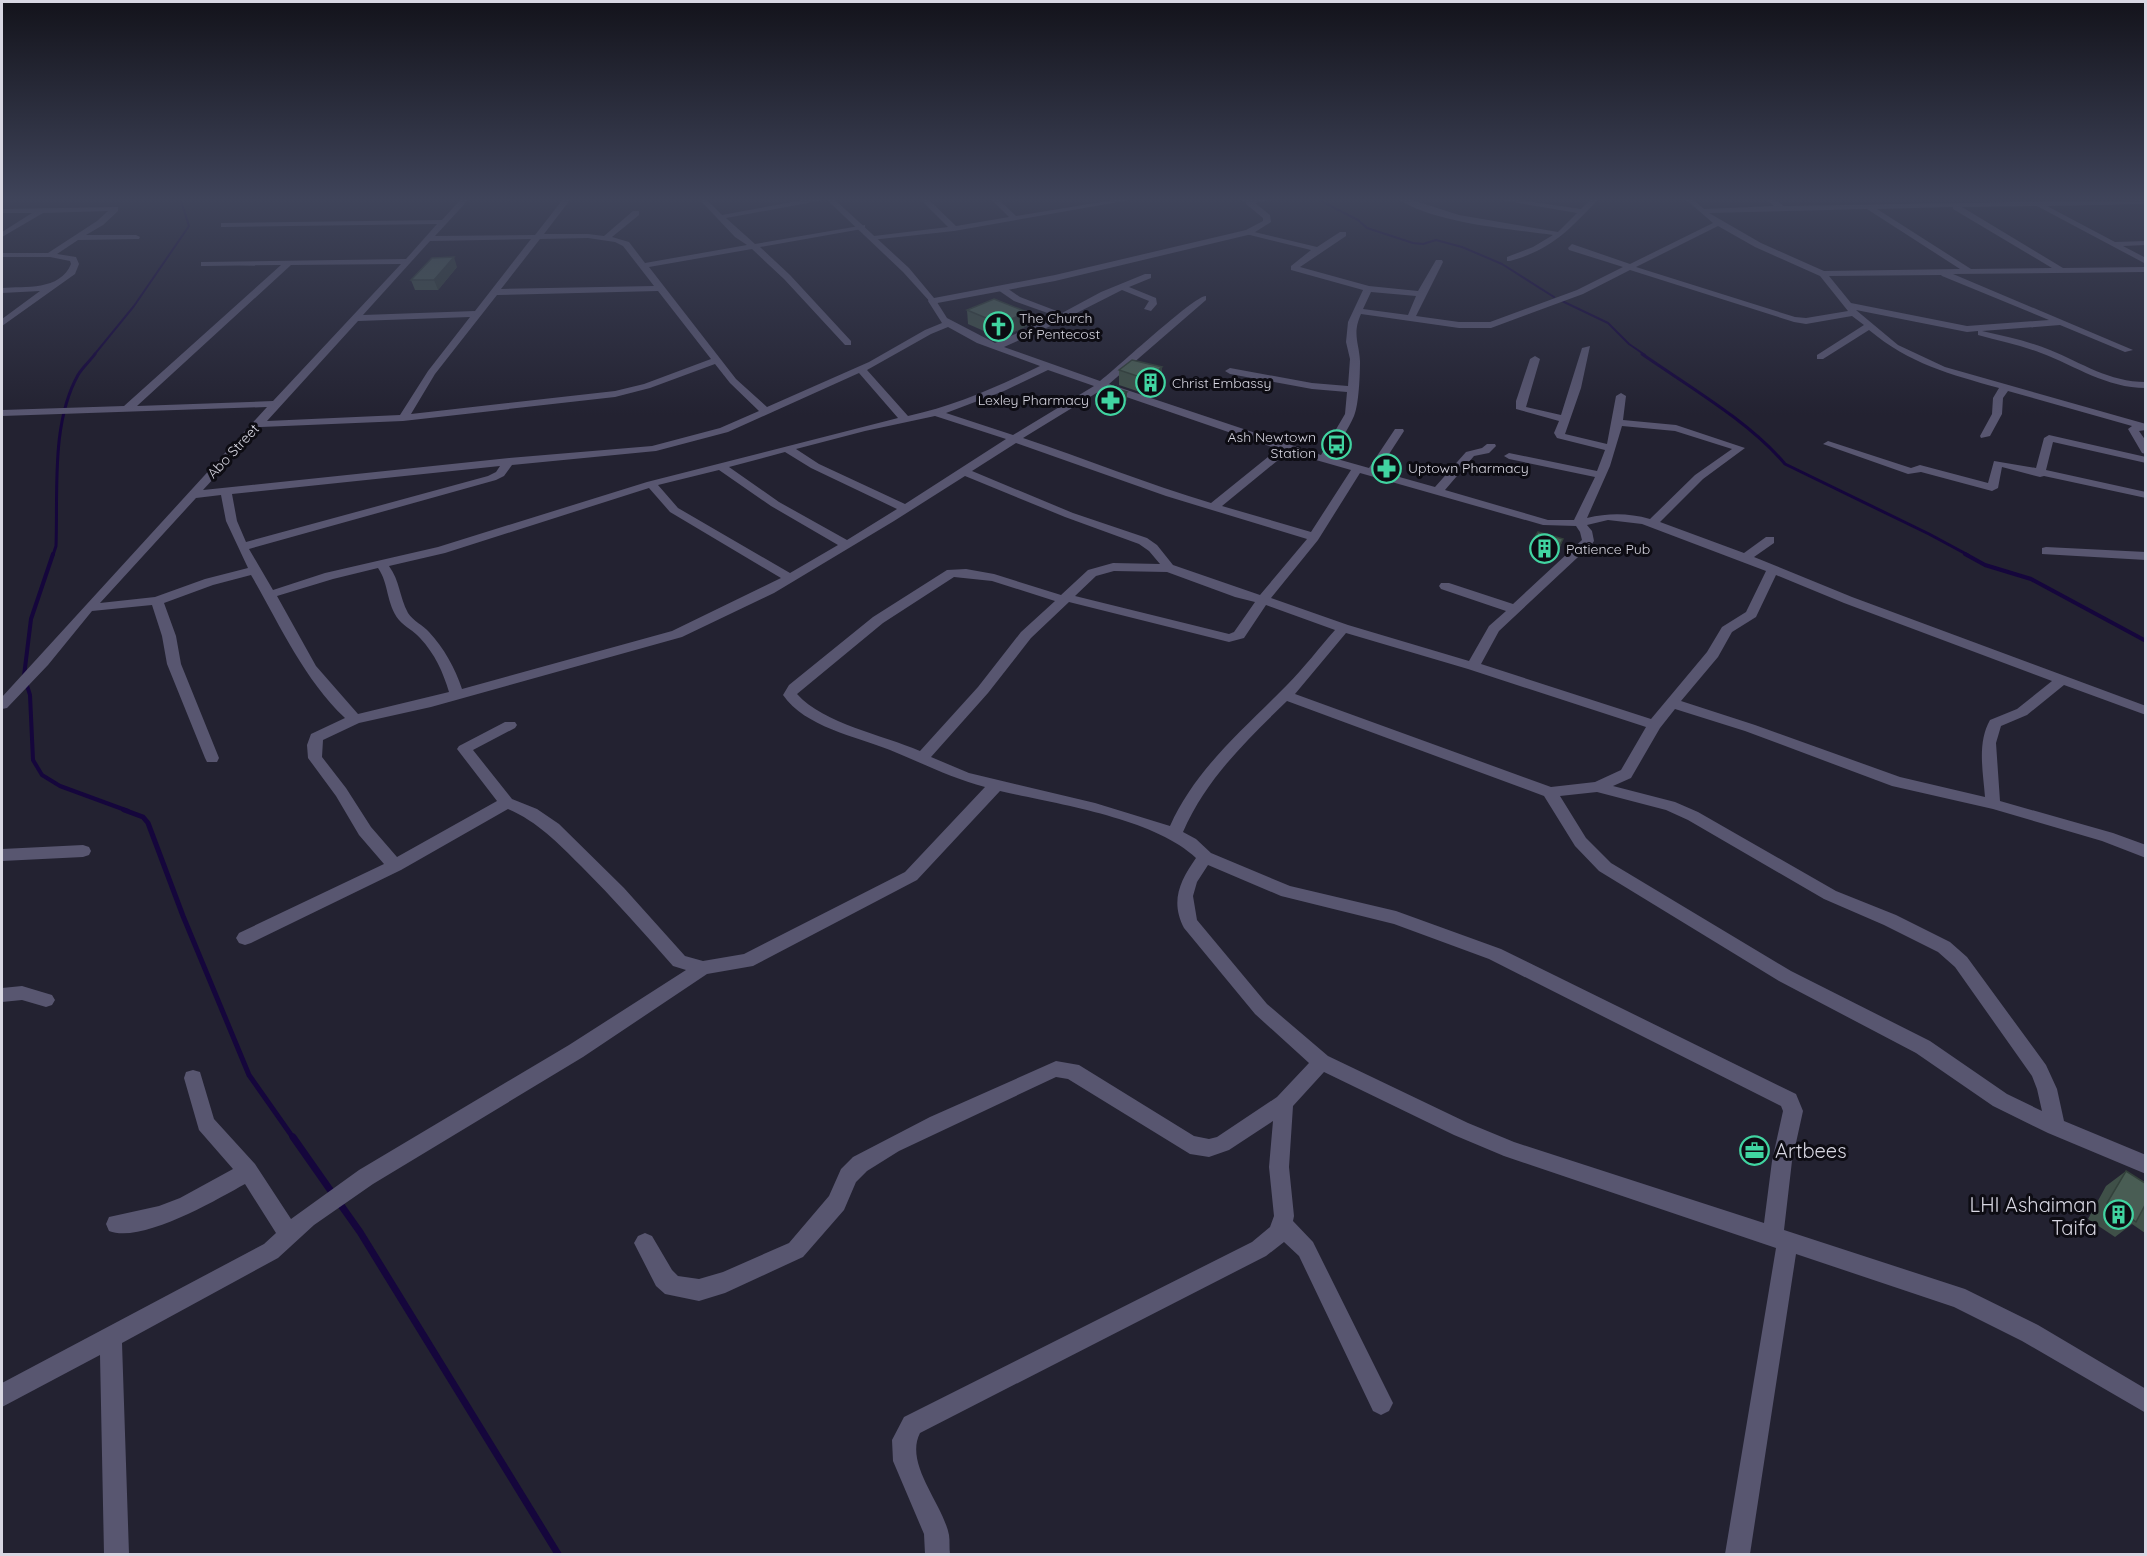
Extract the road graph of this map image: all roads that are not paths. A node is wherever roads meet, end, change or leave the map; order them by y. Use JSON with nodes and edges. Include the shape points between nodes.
{"nodes":[{"id":1,"x":73,"y":271,"type":"edge"},
{"id":2,"x":280,"y":271,"type":"edge"},
{"id":3,"x":397,"y":271,"type":"edge"},
{"id":4,"x":511,"y":271,"type":"edge"},
{"id":5,"x":646,"y":271,"type":"edge"},
{"id":6,"x":781,"y":271,"type":"edge"},
{"id":7,"x":907,"y":271,"type":"edge"},
{"id":8,"x":1087,"y":271,"type":"edge"},
{"id":9,"x":1303,"y":271,"type":"edge"},
{"id":10,"x":1434,"y":271,"type":"edge"},
{"id":11,"x":1621,"y":271,"type":"edge"},
{"id":12,"x":1640,"y":271,"type":"edge"},
{"id":13,"x":1815,"y":271,"type":"edge"},
{"id":14,"x":1968,"y":271,"type":"joint"},
{"id":15,"x":2004,"y":271,"type":"edge"},
{"id":16,"x":1940,"y":272,"type":"junction"},
{"id":17,"x":1823,"y":274,"type":"junction"},
{"id":18,"x":1148,"y":276,"type":"dead end"},
{"id":19,"x":1122,"y":286,"type":"junction"},
{"id":20,"x":51,"y":288,"type":"junction"},
{"id":21,"x":661,"y":288,"type":"junction"},
{"id":22,"x":1001,"y":288,"type":"junction"},
{"id":23,"x":1368,"y":289,"type":"junction"},
{"id":24,"x":2,"y":290,"type":"edge"},
{"id":25,"x":496,"y":292,"type":"junction"},
{"id":26,"x":1421,"y":294,"type":"junction"},
{"id":27,"x":1203,"y":298,"type":"dead end"},
{"id":28,"x":932,"y":301,"type":"junction"},
{"id":29,"x":1846,"y":305,"type":"junction"},
{"id":30,"x":1148,"y":309,"type":"dead end"},
{"id":31,"x":1358,"y":310,"type":"junction"},
{"id":32,"x":1854,"y":313,"type":"junction"},
{"id":33,"x":478,"y":315,"type":"junction"},
{"id":34,"x":1063,"y":316,"type":"junction"},
{"id":35,"x":354,"y":318,"type":"junction"},
{"id":36,"x":1411,"y":318,"type":"junction"},
{"id":37,"x":2061,"y":322,"type":"junction"},
{"id":38,"x":2,"y":323,"type":"edge"},
{"id":39,"x":948,"y":324,"type":"junction"},
{"id":40,"x":1869,"y":326,"type":"junction"},
{"id":41,"x":1967,"y":329,"type":"junction"},
{"id":42,"x":848,"y":344,"type":"dead end"},
{"id":43,"x":995,"y":347,"type":"junction"},
{"id":44,"x":1587,"y":348,"type":"dead end"},
{"id":45,"x":2128,"y":350,"type":"dead end"},
{"id":46,"x":1820,"y":357,"type":"dead end"},
{"id":47,"x":1535,"y":359,"type":"dead end"},
{"id":48,"x":717,"y":360,"type":"junction"},
{"id":49,"x":1048,"y":366,"type":"junction"},
{"id":50,"x":861,"y":369,"type":"junction"},
{"id":51,"x":1230,"y":370,"type":"dead end"},
{"id":52,"x":2145,"y":385,"type":"edge"},
{"id":53,"x":1101,"y":386,"type":"junction"},
{"id":54,"x":2005,"y":387,"type":"junction"},
{"id":55,"x":1354,"y":390,"type":"junction"},
{"id":56,"x":1622,"y":396,"type":"dead end"},
{"id":57,"x":275,"y":404,"type":"junction"},
{"id":58,"x":128,"y":408,"type":"junction"},
{"id":59,"x":766,"y":412,"type":"junction"},
{"id":60,"x":2,"y":413,"type":"edge"},
{"id":61,"x":936,"y":413,"type":"junction"},
{"id":62,"x":403,"y":418,"type":"junction"},
{"id":63,"x":1565,"y":419,"type":"junction"},
{"id":64,"x":906,"y":420,"type":"junction"},
{"id":65,"x":1618,"y":423,"type":"junction"},
{"id":66,"x":257,"y":424,"type":"junction"},
{"id":67,"x":2144,"y":427,"type":"edge"},
{"id":68,"x":1399,"y":431,"type":"dead end"},
{"id":69,"x":1985,"y":436,"type":"dead end"},
{"id":70,"x":1014,"y":439,"type":"junction"},
{"id":71,"x":1828,"y":444,"type":"dead end"},
{"id":72,"x":1491,"y":446,"type":"dead end"},
{"id":73,"x":1286,"y":448,"type":"junction"},
{"id":74,"x":1611,"y":448,"type":"junction"},
{"id":75,"x":788,"y":449,"type":"junction"},
{"id":76,"x":2145,"y":451,"type":"edge"},
{"id":77,"x":1509,"y":456,"type":"dead end"},
{"id":78,"x":1324,"y":458,"type":"junction"},
{"id":79,"x":2145,"y":459,"type":"edge"},
{"id":80,"x":509,"y":461,"type":"junction"},
{"id":81,"x":721,"y":466,"type":"junction"},
{"id":82,"x":1358,"y":467,"type":"junction"},
{"id":83,"x":1373,"y":471,"type":"junction"},
{"id":84,"x":965,"y":472,"type":"junction"},
{"id":85,"x":2040,"y":474,"type":"junction"},
{"id":86,"x":1601,"y":475,"type":"junction"},
{"id":87,"x":651,"y":484,"type":"junction"},
{"id":88,"x":225,"y":491,"type":"junction"},
{"id":89,"x":1438,"y":491,"type":"junction"},
{"id":90,"x":191,"y":495,"type":"junction"},
{"id":91,"x":2145,"y":495,"type":"edge"},
{"id":92,"x":1213,"y":507,"type":"junction"},
{"id":93,"x":906,"y":509,"type":"junction"},
{"id":94,"x":1579,"y":523,"type":"junction"},
{"id":95,"x":1652,"y":524,"type":"junction"},
{"id":96,"x":1314,"y":537,"type":"junction"},
{"id":97,"x":1770,"y":540,"type":"dead end"},
{"id":98,"x":846,"y":544,"type":"junction"},
{"id":99,"x":242,"y":546,"type":"junction"},
{"id":100,"x":2046,"y":551,"type":"dead end"},
{"id":101,"x":2145,"y":556,"type":"edge"},
{"id":102,"x":1744,"y":558,"type":"junction"},
{"id":103,"x":381,"y":564,"type":"junction"},
{"id":104,"x":1169,"y":568,"type":"junction"},
{"id":105,"x":1773,"y":569,"type":"junction"},
{"id":106,"x":256,"y":570,"type":"junction"},
{"id":107,"x":789,"y":578,"type":"junction"},
{"id":108,"x":1445,"y":586,"type":"dead end"},
{"id":109,"x":268,"y":595,"type":"junction"},
{"id":110,"x":1065,"y":599,"type":"junction"},
{"id":111,"x":1263,"y":600,"type":"junction"},
{"id":112,"x":157,"y":601,"type":"junction"},
{"id":113,"x":88,"y":608,"type":"junction"},
{"id":114,"x":1514,"y":609,"type":"junction"},
{"id":115,"x":1343,"y":628,"type":"junction"},
{"id":116,"x":1473,"y":666,"type":"junction"},
{"id":117,"x":2061,"y":681,"type":"junction"},
{"id":118,"x":457,"y":695,"type":"junction"},
{"id":119,"x":1285,"y":695,"type":"junction"},
{"id":120,"x":7,"y":700,"type":"edge"},
{"id":121,"x":1671,"y":703,"type":"junction"},
{"id":122,"x":2145,"y":711,"type":"edge"},
{"id":123,"x":355,"y":719,"type":"junction"},
{"id":124,"x":510,"y":725,"type":"dead end"},
{"id":125,"x":1654,"y":725,"type":"junction"},
{"id":126,"x":212,"y":758,"type":"dead end"},
{"id":127,"x":922,"y":758,"type":"junction"},
{"id":128,"x":996,"y":785,"type":"junction"},
{"id":129,"x":1597,"y":787,"type":"junction"},
{"id":130,"x":1550,"y":792,"type":"junction"},
{"id":131,"x":507,"y":803,"type":"junction"},
{"id":132,"x":1993,"y":804,"type":"junction"},
{"id":133,"x":1174,"y":834,"type":"junction"},
{"id":134,"x":83,"y":851,"type":"dead end"},
{"id":135,"x":2145,"y":852,"type":"edge"},
{"id":136,"x":2,"y":855,"type":"edge"},
{"id":137,"x":1204,"y":857,"type":"junction"},
{"id":138,"x":395,"y":866,"type":"junction"},
{"id":139,"x":245,"y":938,"type":"dead end"},
{"id":140,"x":703,"y":968,"type":"junction"},
{"id":141,"x":2,"y":995,"type":"edge"},
{"id":142,"x":46,"y":1000,"type":"dead end"},
{"id":143,"x":1321,"y":1062,"type":"junction"},
{"id":144,"x":193,"y":1078,"type":"dead end"},
{"id":145,"x":1284,"y":1103,"type":"junction"},
{"id":146,"x":2055,"y":1127,"type":"junction"},
{"id":147,"x":2145,"y":1165,"type":"edge"},
{"id":148,"x":248,"y":1171,"type":"junction"},
{"id":149,"x":116,"y":1224,"type":"dead end"},
{"id":150,"x":1281,"y":1224,"type":"junction"},
{"id":151,"x":289,"y":1235,"type":"junction"},
{"id":152,"x":1781,"y":1238,"type":"junction"},
{"id":153,"x":645,"y":1243,"type":"dead end"},
{"id":154,"x":111,"y":1337,"type":"junction"},
{"id":155,"x":2,"y":1395,"type":"edge"},
{"id":156,"x":2145,"y":1402,"type":"edge"},
{"id":157,"x":1381,"y":1403,"type":"dead end"},
{"id":158,"x":116,"y":1554,"type":"edge"},
{"id":159,"x":937,"y":1554,"type":"edge"},
{"id":160,"x":1737,"y":1554,"type":"edge"}],
"edges":[{"from":1,"to":20,"type":"street"},
{"from":2,"to":58,"type":"street"},
{"from":3,"to":35,"type":"street","name":"Abo Street"},
{"from":4,"to":25,"type":"street"},
{"from":5,"to":21,"type":"street"},
{"from":6,"to":42,"type":"street"},
{"from":7,"to":28,"type":"street"},
{"from":8,"to":22,"type":"street"},
{"from":9,"to":23,"type":"street"},
{"from":10,"to":26,"type":"street"},
{"from":11,"to":36,"type":"street","via":[[1580,292],[1491,325]]},
{"from":12,"to":32,"type":"street","via":[[1794,319],[1806,321]]},
{"from":13,"to":17,"type":"street"},
{"from":14,"to":15,"type":"street"},
{"from":14,"to":16,"type":"street"},
{"from":16,"to":17,"type":"street"},
{"from":16,"to":37,"type":"street"},
{"from":17,"to":29,"type":"street"},
{"from":18,"to":19,"type":"street"},
{"from":19,"to":30,"type":"street","via":[[1153,300]]},
{"from":19,"to":34,"type":"street"},
{"from":20,"to":24,"type":"street"},
{"from":20,"to":38,"type":"street"},
{"from":21,"to":25,"type":"street"},
{"from":21,"to":48,"type":"street"},
{"from":22,"to":28,"type":"street"},
{"from":22,"to":34,"type":"street","via":[[1017,299]]},
{"from":23,"to":26,"type":"street"},
{"from":23,"to":31,"type":"street"},
{"from":25,"to":33,"type":"street"},
{"from":26,"to":36,"type":"street"},
{"from":27,"to":53,"type":"street"},
{"from":28,"to":39,"type":"street"},
{"from":29,"to":32,"type":"street"},
{"from":29,"to":41,"type":"street"},
{"from":31,"to":36,"type":"street"},
{"from":31,"to":55,"type":"street","via":[[1351,342]]},
{"from":32,"to":40,"type":"street"},
{"from":33,"to":35,"type":"street"},
{"from":33,"to":62,"type":"street","via":[[431,374]]},
{"from":34,"to":43,"type":"street"},
{"from":35,"to":57,"type":"street","name":"Abo Street"},
{"from":37,"to":41,"type":"street"},
{"from":37,"to":45,"type":"street"},
{"from":39,"to":43,"type":"street"},
{"from":39,"to":50,"type":"street"},
{"from":40,"to":46,"type":"street"},
{"from":40,"to":54,"type":"street","via":[[1915,358]]},
{"from":41,"to":52,"type":"street","via":[[2044,351],[2129,386]]},
{"from":43,"to":49,"type":"street"},
{"from":44,"to":63,"type":"street"},
{"from":47,"to":63,"type":"street","via":[[1520,407]]},
{"from":48,"to":59,"type":"street"},
{"from":48,"to":62,"type":"street","via":[[625,392]]},
{"from":49,"to":53,"type":"street"},
{"from":49,"to":61,"type":"street","via":[[1001,389]]},
{"from":50,"to":59,"type":"street"},
{"from":50,"to":64,"type":"street"},
{"from":51,"to":55,"type":"street"},
{"from":53,"to":70,"type":"street"},
{"from":53,"to":73,"type":"street"},
{"from":54,"to":67,"type":"street"},
{"from":54,"to":69,"type":"street"},
{"from":55,"to":78,"type":"street","via":[[1350,414]]},
{"from":56,"to":65,"type":"street"},
{"from":57,"to":58,"type":"street"},
{"from":57,"to":66,"type":"street","name":"Abo Street"},
{"from":58,"to":60,"type":"street"},
{"from":59,"to":80,"type":"street","via":[[724,430],[651,449]]},
{"from":61,"to":64,"type":"street"},
{"from":61,"to":70,"type":"street"},
{"from":62,"to":66,"type":"street"},
{"from":63,"to":74,"type":"street","via":[[1561,436]]},
{"from":64,"to":75,"type":"street"},
{"from":65,"to":74,"type":"street"},
{"from":65,"to":95,"type":"street","via":[[1676,428],[1740,448],[1699,477]]},
{"from":66,"to":90,"type":"street","name":"Abo Street"},
{"from":67,"to":76,"type":"street","via":[[2133,429]]},
{"from":68,"to":83,"type":"street"},
{"from":70,"to":84,"type":"street"},
{"from":70,"to":92,"type":"street"},
{"from":71,"to":85,"type":"street","via":[[1912,472],[1920,468],[1992,488],[1998,463]]},
{"from":72,"to":89,"type":"street","via":[[1470,454]]},
{"from":73,"to":78,"type":"street"},
{"from":73,"to":92,"type":"street"},
{"from":74,"to":86,"type":"street"},
{"from":75,"to":81,"type":"street"},
{"from":75,"to":93,"type":"street"},
{"from":77,"to":86,"type":"street"},
{"from":78,"to":82,"type":"street"},
{"from":79,"to":85,"type":"street","via":[[2049,438]]},
{"from":80,"to":88,"type":"street"},
{"from":80,"to":99,"type":"street","via":[[492,478]]},
{"from":81,"to":87,"type":"street"},
{"from":81,"to":98,"type":"street","via":[[776,504]]},
{"from":82,"to":83,"type":"street"},
{"from":82,"to":96,"type":"street"},
{"from":83,"to":89,"type":"street"},
{"from":84,"to":93,"type":"street"},
{"from":84,"to":104,"type":"street","via":[[1143,541],[1154,548]]},
{"from":85,"to":91,"type":"street"},
{"from":86,"to":94,"type":"street"},
{"from":87,"to":103,"type":"street","via":[[441,550]]},
{"from":87,"to":107,"type":"street","via":[[674,510]]},
{"from":88,"to":90,"type":"street"},
{"from":88,"to":99,"type":"street"},
{"from":89,"to":94,"type":"street","via":[[1547,523]]},
{"from":90,"to":113,"type":"street","name":"Abo Street"},
{"from":92,"to":96,"type":"street"},
{"from":93,"to":98,"type":"street"},
{"from":94,"to":95,"type":"street","via":[[1624,517]]},
{"from":94,"to":114,"type":"street","via":[[1588,541]]},
{"from":95,"to":102,"type":"street"},
{"from":96,"to":111,"type":"street"},
{"from":97,"to":102,"type":"street"},
{"from":98,"to":107,"type":"street"},
{"from":99,"to":106,"type":"street"},
{"from":100,"to":101,"type":"street"},
{"from":102,"to":105,"type":"street"},
{"from":103,"to":109,"type":"street"},
{"from":103,"to":118,"type":"street","via":[[391,577],[393,595],[404,618],[424,634],[440,655]]},
{"from":104,"to":110,"type":"street","via":[[1099,570]]},
{"from":104,"to":111,"type":"street"},
{"from":105,"to":117,"type":"street"},
{"from":105,"to":121,"type":"street","via":[[1751,614],[1727,630],[1713,654]]},
{"from":106,"to":109,"type":"street"},
{"from":106,"to":112,"type":"street"},
{"from":107,"to":118,"type":"street","via":[[677,634]]},
{"from":108,"to":114,"type":"street"},
{"from":109,"to":123,"type":"street","via":[[314,672]]},
{"from":110,"to":111,"type":"street","via":[[1228,638],[1239,635]]},
{"from":110,"to":127,"type":"street","via":[[1026,635]]},
{"from":110,"to":127,"type":"street","via":[[991,576],[951,573],[878,620],[790,695],[794,702],[826,719]]},
{"from":111,"to":115,"type":"street"},
{"from":112,"to":113,"type":"street"},
{"from":112,"to":126,"type":"street","via":[[174,664]]},
{"from":113,"to":120,"type":"street","name":"Abo Street"},
{"from":114,"to":116,"type":"street","via":[[1494,629]]},
{"from":115,"to":116,"type":"street"},
{"from":115,"to":119,"type":"street"},
{"from":116,"to":125,"type":"street"},
{"from":117,"to":122,"type":"street"},
{"from":117,"to":132,"type":"street","via":[[2022,712],[1995,723],[1989,743]]},
{"from":118,"to":123,"type":"street"},
{"from":119,"to":130,"type":"street"},
{"from":119,"to":133,"type":"street","via":[[1247,728],[1202,781],[1183,809]]},
{"from":121,"to":125,"type":"street"},
{"from":121,"to":132,"type":"street","via":[[1898,782]]},
{"from":123,"to":138,"type":"street","via":[[316,736],[315,758],[365,831]]},
{"from":124,"to":131,"type":"street","via":[[464,750]]},
{"from":125,"to":129,"type":"street","via":[[1626,774]]},
{"from":127,"to":128,"type":"street","via":[[940,768]]},
{"from":128,"to":133,"type":"street","via":[[1153,825]]},
{"from":128,"to":140,"type":"street","via":[[911,876],[747,961]]},
{"from":129,"to":130,"type":"street"},
{"from":129,"to":146,"type":"street","via":[[1671,806],[1693,816],[1830,895],[1944,947],[1961,962],[2040,1071]]},
{"from":130,"to":146,"type":"street","via":[[1573,835],[1605,867],[1785,976],[1923,1047],[2000,1100]]},
{"from":131,"to":138,"type":"street"},
{"from":131,"to":140,"type":"street","via":[[532,813],[553,828],[618,892],[679,961]]},
{"from":132,"to":135,"type":"street"},
{"from":133,"to":137,"type":"street","via":[[1200,849]]},
{"from":134,"to":136,"type":"street"},
{"from":137,"to":143,"type":"street","via":[[1184,893],[1183,909],[1190,923],[1261,1009]]},
{"from":137,"to":152,"type":"street","via":[[1287,892],[1396,918],[1495,954],[1789,1100],[1793,1111],[1782,1161]]},
{"from":138,"to":139,"type":"street"},
{"from":140,"to":151,"type":"street","via":[[576,1051],[366,1177]]},
{"from":141,"to":142,"type":"street","via":[[22,993]]},
{"from":143,"to":145,"type":"street"},
{"from":143,"to":152,"type":"street","via":[[1511,1150]]},
{"from":144,"to":148,"type":"street","via":[[206,1124]]},
{"from":145,"to":150,"type":"street","via":[[1279,1167],[1284,1216]]},
{"from":145,"to":153,"type":"street","via":[[1222,1144],[1209,1148],[1190,1145],[1080,1075],[1056,1069],[928,1127],[860,1164],[849,1176],[837,1203],[796,1250],[725,1282],[699,1290],[673,1286],[664,1278]]},
{"from":146,"to":147,"type":"street"},
{"from":148,"to":149,"type":"street","via":[[177,1209]]},
{"from":148,"to":151,"type":"street"},
{"from":150,"to":157,"type":"street","via":[[1306,1249]]},
{"from":150,"to":159,"type":"street","via":[[1279,1233],[1259,1249],[912,1425],[904,1440],[904,1461],[936,1534]]},
{"from":151,"to":154,"type":"street","via":[[271,1251]]},
{"from":152,"to":156,"type":"street","via":[[1957,1297],[2003,1317]]},
{"from":152,"to":160,"type":"street"},
{"from":154,"to":155,"type":"street"},
{"from":154,"to":158,"type":"street"}]}
